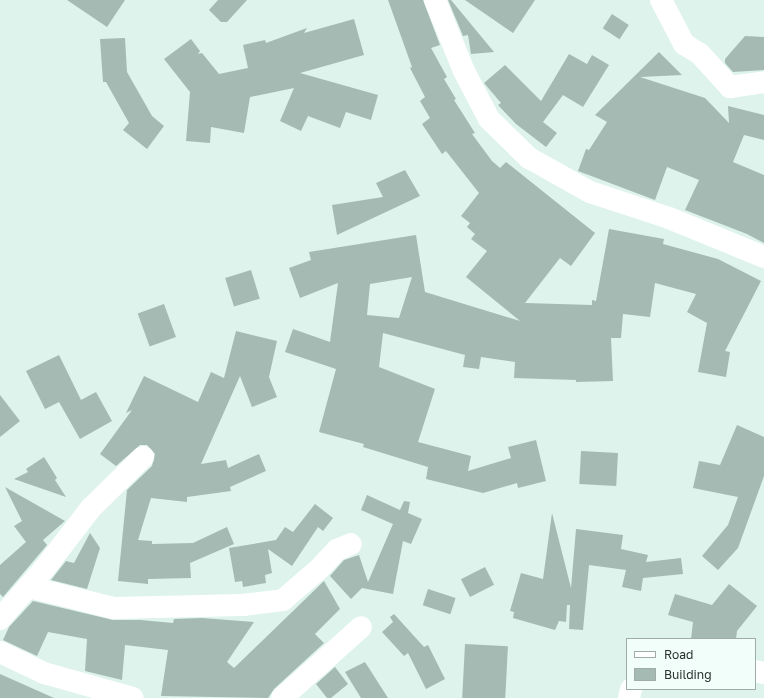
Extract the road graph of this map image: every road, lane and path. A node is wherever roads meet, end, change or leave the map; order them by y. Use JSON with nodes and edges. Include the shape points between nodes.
{"nodes":[{"id":1,"x":435,"y":0,"type":"edge"},
{"id":2,"x":661,"y":0,"type":"edge"},
{"id":3,"x":764,"y":82,"type":"edge"},
{"id":4,"x":764,"y":257,"type":"edge"},
{"id":5,"x":143,"y":457,"type":"dead end"},
{"id":6,"x":351,"y":544,"type":"dead end"},
{"id":7,"x":28,"y":587,"type":"junction"},
{"id":8,"x":0,"y":619,"type":"edge"},
{"id":9,"x":360,"y":627,"type":"dead end"},
{"id":10,"x":1,"y":655,"type":"edge"},
{"id":11,"x":133,"y":698,"type":"edge"},
{"id":12,"x":282,"y":698,"type":"edge"}],
"edges":[{"from":1,"to":4,"type":"street","via":[[464,71],[489,119],[529,158],[590,192],[669,218]]},
{"from":2,"to":3,"type":"street","via":[[684,44],[700,54],[730,87]]},
{"from":5,"to":7,"type":"street","via":[[91,508]]},
{"from":6,"to":7,"type":"street","via":[[337,550],[284,600],[243,605],[113,608]]},
{"from":7,"to":8,"type":"street"},
{"from":9,"to":12,"type":"street"},
{"from":10,"to":11,"type":"street","via":[[44,673]]}]}
